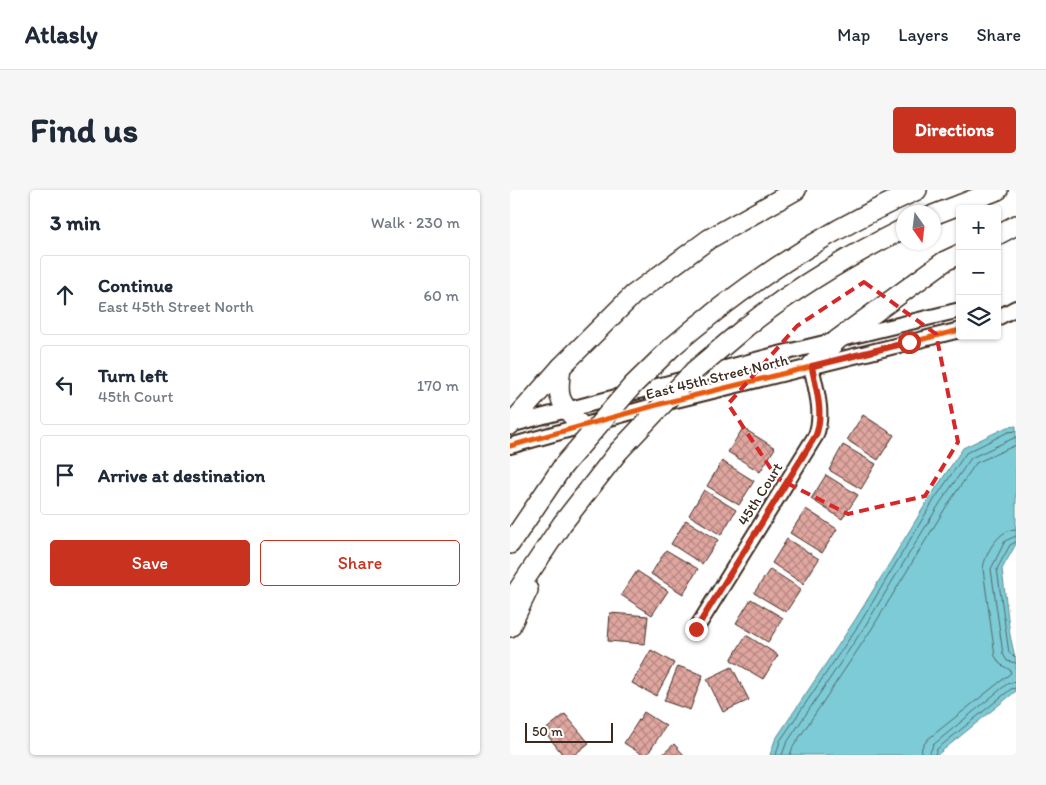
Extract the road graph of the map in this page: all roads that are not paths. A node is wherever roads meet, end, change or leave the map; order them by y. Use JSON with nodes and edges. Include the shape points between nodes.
{"nodes":[{"id":1,"x":796,"y":190,"type":"edge"},
{"id":2,"x":917,"y":190,"type":"edge"},
{"id":3,"x":998,"y":190,"type":"edge"},
{"id":4,"x":941,"y":213,"type":"edge"},
{"id":5,"x":1016,"y":225,"type":"edge"},
{"id":6,"x":896,"y":233,"type":"edge"},
{"id":7,"x":1001,"y":233,"type":"edge"},
{"id":8,"x":956,"y":256,"type":"edge"},
{"id":9,"x":1001,"y":307,"type":"edge"},
{"id":10,"x":1014,"y":309,"type":"edge"},
{"id":11,"x":956,"y":311,"type":"edge"},
{"id":12,"x":1001,"y":316,"type":"edge"},
{"id":13,"x":956,"y":331,"type":"edge"},
{"id":14,"x":837,"y":340,"type":"junction"},
{"id":15,"x":812,"y":366,"type":"junction"},
{"id":16,"x":561,"y":367,"type":"junction"},
{"id":17,"x":566,"y":409,"type":"junction"},
{"id":18,"x":510,"y":425,"type":"edge"},
{"id":19,"x":580,"y":426,"type":"junction"},
{"id":20,"x":510,"y":446,"type":"edge"},
{"id":21,"x":562,"y":524,"type":"junction"},
{"id":22,"x":510,"y":544,"type":"edge"},
{"id":23,"x":510,"y":602,"type":"edge"},
{"id":24,"x":510,"y":627,"type":"edge"},
{"id":25,"x":696,"y":629,"type":"dead end"}],
"edges":[{"from":1,"to":16,"type":"highway","via":[[709,239],[633,295]]},
{"from":2,"to":22,"type":"highway","bridge":true,"via":[[854,220],[776,266],[733,296],[672,347],[627,391],[562,466]]},
{"from":3,"to":4,"type":"highway"},
{"from":5,"to":7,"type":"highway"},
{"from":6,"to":21,"type":"highway","bridge":true,"via":[[826,270],[782,299],[694,370],[618,452]]},
{"from":8,"to":14,"type":"highway"},
{"from":9,"to":10,"type":"street"},
{"from":10,"to":12,"type":"street"},
{"from":11,"to":14,"type":"street","name":"East 45th Street North"},
{"from":13,"to":15,"type":"street","name":"East 45th Street North"},
{"from":14,"to":15,"type":"highway"},
{"from":14,"to":17,"type":"street","name":"East 45th Street North"},
{"from":15,"to":19,"type":"street","name":"East 45th Street North"},
{"from":15,"to":25,"type":"street","name":"45th Court","via":[[820,412],[816,435]]},
{"from":16,"to":17,"type":"highway","via":[[558,387]]},
{"from":16,"to":18,"type":"highway"},
{"from":17,"to":18,"type":"street","name":"East 45th Street North"},
{"from":17,"to":19,"type":"highway"},
{"from":19,"to":20,"type":"street","name":"East 45th Street North"},
{"from":21,"to":23,"type":"highway"},
{"from":21,"to":24,"type":"highway"}]}
